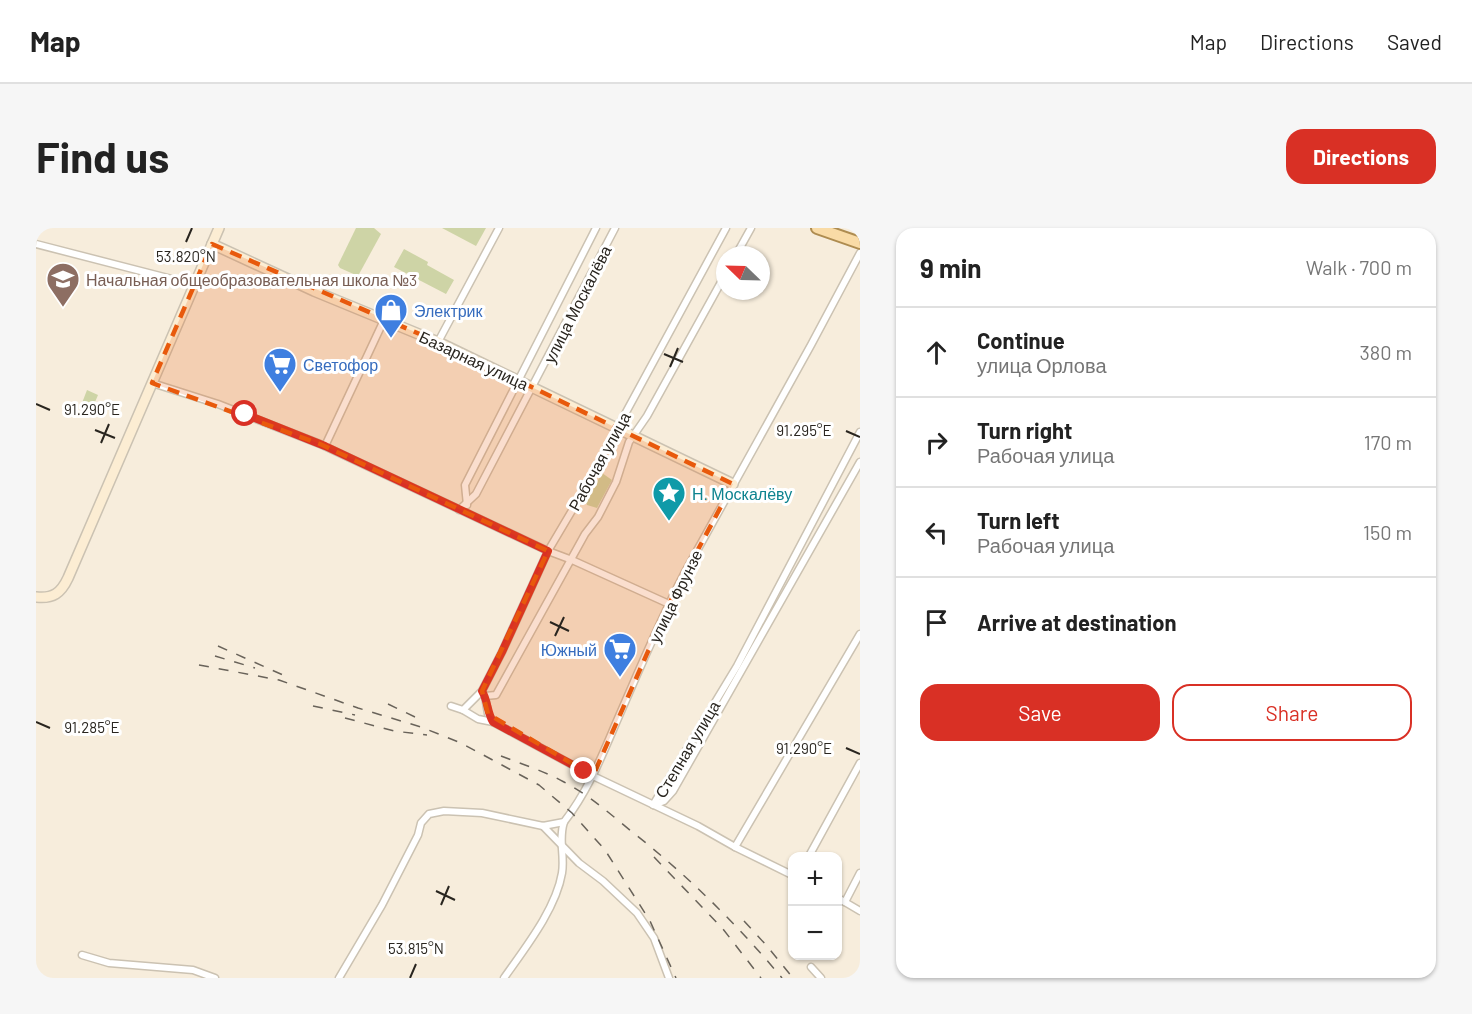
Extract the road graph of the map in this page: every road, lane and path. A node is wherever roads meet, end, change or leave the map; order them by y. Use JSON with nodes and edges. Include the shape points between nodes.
{"nodes":[{"id":1,"x":219,"y":228,"type":"edge"},
{"id":2,"x":499,"y":228,"type":"edge"},
{"id":3,"x":596,"y":228,"type":"edge"},
{"id":4,"x":615,"y":228,"type":"edge"},
{"id":5,"x":726,"y":228,"type":"edge"},
{"id":6,"x":751,"y":228,"type":"edge"},
{"id":7,"x":817,"y":228,"type":"edge"},
{"id":8,"x":860,"y":243,"type":"edge"},
{"id":9,"x":36,"y":244,"type":"edge"},
{"id":10,"x":212,"y":244,"type":"junction"},
{"id":11,"x":741,"y":246,"type":"edge"},
{"id":12,"x":860,"y":253,"type":"edge"},
{"id":13,"x":195,"y":285,"type":"junction"},
{"id":14,"x":716,"y":291,"type":"edge"},
{"id":15,"x":384,"y":320,"type":"junction"},
{"id":16,"x":438,"y":342,"type":"junction"},
{"id":17,"x":517,"y":380,"type":"junction"},
{"id":18,"x":152,"y":383,"type":"junction"},
{"id":19,"x":533,"y":388,"type":"junction"},
{"id":20,"x":617,"y":428,"type":"junction"},
{"id":21,"x":860,"y":432,"type":"edge"},
{"id":22,"x":633,"y":435,"type":"junction"},
{"id":23,"x":325,"y":446,"type":"junction"},
{"id":24,"x":860,"y":462,"type":"edge"},
{"id":25,"x":733,"y":484,"type":"junction"},
{"id":26,"x":467,"y":505,"type":"junction"},
{"id":27,"x":459,"y":510,"type":"junction"},
{"id":28,"x":548,"y":551,"type":"junction"},
{"id":29,"x":572,"y":560,"type":"junction"},
{"id":30,"x":38,"y":597,"type":"edge"},
{"id":31,"x":669,"y":604,"type":"junction"},
{"id":32,"x":860,"y":634,"type":"edge"},
{"id":33,"x":484,"y":694,"type":"junction"},
{"id":34,"x":451,"y":706,"type":"dead end"},
{"id":35,"x":463,"y":710,"type":"junction"},
{"id":36,"x":493,"y":722,"type":"junction"},
{"id":37,"x":860,"y":763,"type":"edge"},
{"id":38,"x":593,"y":776,"type":"junction"},
{"id":39,"x":653,"y":805,"type":"junction"},
{"id":40,"x":564,"y":822,"type":"junction"},
{"id":41,"x":543,"y":826,"type":"junction"},
{"id":42,"x":561,"y":843,"type":"junction"},
{"id":43,"x":735,"y":847,"type":"junction"},
{"id":44,"x":811,"y":852,"type":"edge"},
{"id":45,"x":788,"y":873,"type":"edge"},
{"id":46,"x":860,"y":873,"type":"edge"},
{"id":47,"x":842,"y":900,"type":"edge"},
{"id":48,"x":845,"y":902,"type":"junction"},
{"id":49,"x":860,"y":910,"type":"edge"},
{"id":50,"x":82,"y":955,"type":"dead end"},
{"id":51,"x":811,"y":967,"type":"dead end"},
{"id":52,"x":215,"y":978,"type":"edge"},
{"id":53,"x":339,"y":978,"type":"edge"},
{"id":54,"x":504,"y":978,"type":"edge"},
{"id":55,"x":669,"y":978,"type":"edge"},
{"id":56,"x":821,"y":978,"type":"edge"}],
"edges":[{"from":1,"to":10,"type":"street"},
{"from":2,"to":16,"type":"street"},
{"from":3,"to":17,"type":"street","name":"улица Москалёва"},
{"from":4,"to":19,"type":"street","name":"улица Москалёва"},
{"from":5,"to":20,"type":"street","name":"Рабочая улица"},
{"from":6,"to":11,"type":"street"},
{"from":7,"to":8,"type":"main road"},
{"from":9,"to":13,"type":"street"},
{"from":10,"to":13,"type":"street"},
{"from":10,"to":15,"type":"street","name":"Базарная улица"},
{"from":12,"to":25,"type":"street","name":"улица Фрунзе"},
{"from":13,"to":18,"type":"street"},
{"from":14,"to":22,"type":"street","name":"Рабочая улица"},
{"from":15,"to":16,"type":"street","name":"Базарная улица"},
{"from":15,"to":23,"type":"street"},
{"from":16,"to":17,"type":"street","name":"Базарная улица"},
{"from":17,"to":19,"type":"street","name":"Базарная улица"},
{"from":17,"to":26,"type":"street","name":"улица Москалёва","via":[[465,485]]},
{"from":18,"to":23,"type":"street","via":[[219,404]]},
{"from":18,"to":30,"type":"street","via":[[63,589],[54,596]]},
{"from":19,"to":20,"type":"street","name":"Базарная улица"},
{"from":19,"to":26,"type":"street","name":"улица Москалёва"},
{"from":20,"to":22,"type":"street","name":"Базарная улица"},
{"from":20,"to":28,"type":"street","name":"Рабочая улица"},
{"from":21,"to":39,"type":"street","name":"Степная улица","via":[[736,666]]},
{"from":22,"to":25,"type":"street","name":"Базарная улица"},
{"from":22,"to":29,"type":"street","name":"Рабочая улица","via":[[616,482]]},
{"from":23,"to":27,"type":"street"},
{"from":24,"to":39,"type":"street","name":"Степная улица","via":[[673,790],[664,801]]},
{"from":25,"to":31,"type":"street","name":"улица Фрунзе"},
{"from":26,"to":27,"type":"street","name":"улица Москалёва"},
{"from":27,"to":28,"type":"street"},
{"from":28,"to":29,"type":"street"},
{"from":28,"to":33,"type":"street","name":"Рабочая улица"},
{"from":29,"to":31,"type":"street"},
{"from":29,"to":33,"type":"street","name":"Рабочая улица","via":[[496,695]]},
{"from":31,"to":38,"type":"street","name":"улица Фрунзе"},
{"from":32,"to":43,"type":"street"},
{"from":33,"to":35,"type":"street"},
{"from":33,"to":36,"type":"street"},
{"from":34,"to":35,"type":"street"},
{"from":35,"to":36,"type":"street"},
{"from":36,"to":38,"type":"street"},
{"from":37,"to":44,"type":"street"},
{"from":38,"to":39,"type":"street"},
{"from":38,"to":40,"type":"street","name":"улица Фрунзе"},
{"from":39,"to":43,"type":"street"},
{"from":40,"to":41,"type":"street"},
{"from":40,"to":42,"type":"street"},
{"from":41,"to":42,"type":"street"},
{"from":41,"to":53,"type":"street","via":[[482,813],[429,814]]},
{"from":42,"to":54,"type":"street","via":[[562,872],[553,898]]},
{"from":42,"to":55,"type":"street","via":[[638,914],[654,938]]},
{"from":43,"to":45,"type":"street"},
{"from":46,"to":48,"type":"street"},
{"from":47,"to":48,"type":"street"},
{"from":48,"to":49,"type":"street"},
{"from":50,"to":52,"type":"street","via":[[110,963],[193,970]]},
{"from":51,"to":56,"type":"street"}]}
